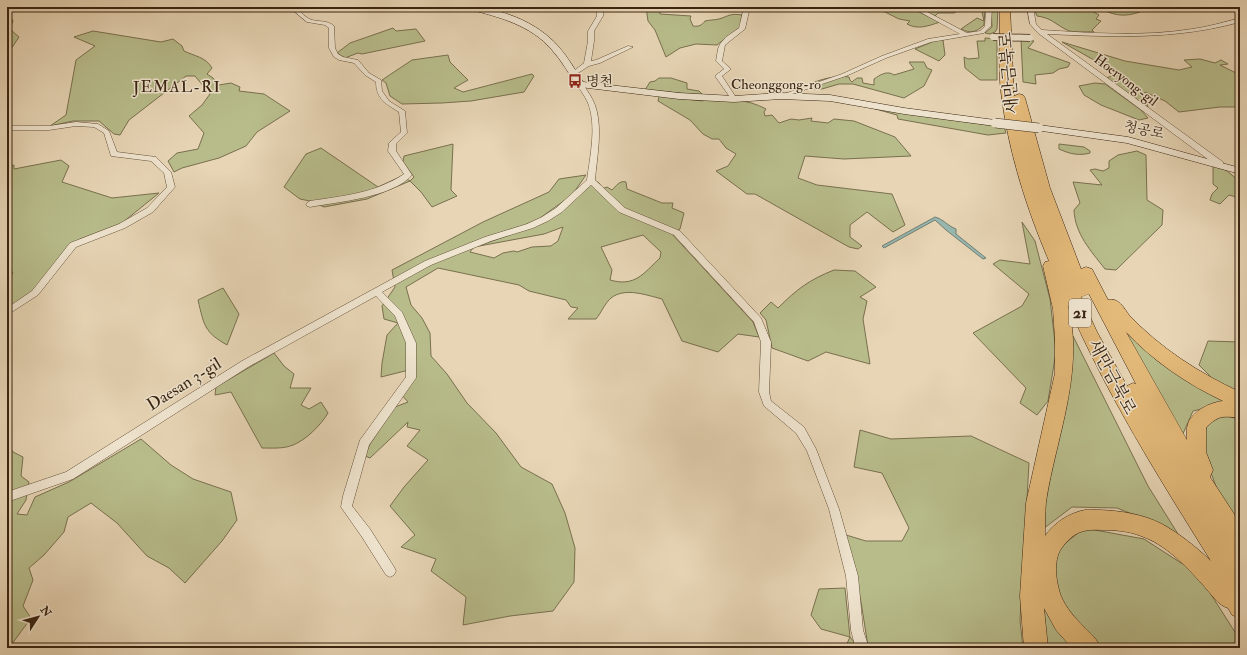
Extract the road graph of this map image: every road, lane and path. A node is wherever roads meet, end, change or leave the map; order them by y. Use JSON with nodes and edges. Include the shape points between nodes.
{"nodes":[{"id":1,"x":292,"y":7,"type":"edge"},
{"id":2,"x":471,"y":7,"type":"edge"},
{"id":3,"x":598,"y":7,"type":"edge"},
{"id":4,"x":747,"y":7,"type":"edge"},
{"id":5,"x":914,"y":7,"type":"edge"},
{"id":6,"x":989,"y":7,"type":"edge"},
{"id":7,"x":1005,"y":7,"type":"edge"},
{"id":8,"x":1013,"y":7,"type":"edge"},
{"id":9,"x":1030,"y":7,"type":"edge"},
{"id":10,"x":1240,"y":20,"type":"edge"},
{"id":11,"x":1040,"y":32,"type":"junction"},
{"id":12,"x":976,"y":34,"type":"junction"},
{"id":13,"x":967,"y":35,"type":"junction"},
{"id":14,"x":1047,"y":38,"type":"junction"},
{"id":15,"x":630,"y":47,"type":"dead end"},
{"id":16,"x":587,"y":64,"type":"junction"},
{"id":17,"x":573,"y":74,"type":"junction"},
{"id":18,"x":580,"y":84,"type":"junction"},
{"id":19,"x":781,"y":96,"type":"junction"},
{"id":20,"x":734,"y":99,"type":"junction"},
{"id":21,"x":7,"y":128,"type":"edge"},
{"id":22,"x":1040,"y":128,"type":"joint"},
{"id":23,"x":1220,"y":164,"type":"junction"},
{"id":24,"x":1240,"y":170,"type":"edge"},
{"id":25,"x":591,"y":181,"type":"junction"},
{"id":26,"x":310,"y":204,"type":"dead end"},
{"id":27,"x":1035,"y":206,"type":"junction"},
{"id":28,"x":1055,"y":218,"type":"junction"},
{"id":29,"x":1048,"y":252,"type":"junction"},
{"id":30,"x":1086,"y":273,"type":"junction"},
{"id":31,"x":376,"y":291,"type":"junction"},
{"id":32,"x":7,"y":312,"type":"edge"},
{"id":33,"x":1240,"y":400,"type":"edge"},
{"id":34,"x":1240,"y":410,"type":"edge"},
{"id":35,"x":7,"y":497,"type":"edge"},
{"id":36,"x":1240,"y":536,"type":"edge"},
{"id":37,"x":1240,"y":541,"type":"edge"},
{"id":38,"x":1240,"y":564,"type":"edge"},
{"id":39,"x":390,"y":571,"type":"dead end"},
{"id":40,"x":1240,"y":588,"type":"edge"},
{"id":41,"x":1240,"y":607,"type":"edge"},
{"id":42,"x":1240,"y":610,"type":"edge"},
{"id":43,"x":863,"y":648,"type":"edge"},
{"id":44,"x":1036,"y":648,"type":"edge"},
{"id":45,"x":1089,"y":648,"type":"edge"}],
"edges":[{"from":1,"to":26,"type":"street","via":[[309,21],[327,23],[332,27],[331,45],[335,56],[341,60],[356,61],[367,74],[379,81],[379,91],[387,102],[402,111],[404,126],[404,133],[393,143],[392,151],[408,175],[400,182],[368,194]]},
{"from":2,"to":17,"type":"street","via":[[520,21],[539,33],[555,48]]},
{"from":3,"to":16,"type":"street","via":[[600,16],[591,31]]},
{"from":4,"to":20,"type":"street","via":[[742,28],[725,40],[719,50],[719,61],[728,69],[718,76]]},
{"from":5,"to":13,"type":"street"},
{"from":6,"to":12,"type":"street","via":[[988,26]]},
{"from":7,"to":27,"type":"highway","name":"새만금북로","number":"21","via":[[1007,91],[1018,148]]},
{"from":8,"to":28,"type":"highway","name":"새만금북로","number":"21","via":[[1017,92]]},
{"from":9,"to":11,"type":"street","name":"Hoeryong-gil","via":[[1033,24]]},
{"from":10,"to":11,"type":"street","via":[[1225,25],[1157,35]]},
{"from":11,"to":14,"type":"street","name":"Hoeryong-gil"},
{"from":12,"to":13,"type":"street"},
{"from":12,"to":14,"type":"street","bridge":true,"via":[[993,37]]},
{"from":13,"to":19,"type":"street","via":[[930,40],[844,75]]},
{"from":14,"to":23,"type":"street","name":"Hoeryong-gil"},
{"from":15,"to":16,"type":"street","via":[[598,62]]},
{"from":16,"to":17,"type":"street"},
{"from":17,"to":18,"type":"street"},
{"from":18,"to":20,"type":"street","name":"Cheonggong-ro","via":[[679,96]]},
{"from":18,"to":25,"type":"street","via":[[593,112],[594,152]]},
{"from":19,"to":20,"type":"street","name":"Cheonggong-ro"},
{"from":19,"to":22,"type":"street","name":"Cheonggong-ro","bridge":true,"via":[[830,98],[904,111]]},
{"from":21,"to":32,"type":"street","via":[[96,125],[107,132],[114,154],[152,159],[167,172],[171,187],[150,210],[122,226],[73,245],[35,293]]},
{"from":22,"to":23,"type":"street","name":"청공로","via":[[1128,140]]},
{"from":23,"to":24,"type":"street","name":"청공로"},
{"from":25,"to":31,"type":"street","name":"Daesan 3-gil","via":[[545,219],[428,262]]},
{"from":25,"to":43,"type":"street","via":[[622,210],[677,233],[758,320],[766,342],[764,392],[767,403],[800,430],[834,509],[852,576],[857,630],[860,646]]},
{"from":27,"to":29,"type":"highway","via":[[1035,218]]},
{"from":27,"to":40,"type":"highway","name":"새만금북로","number":"21","via":[[1089,333],[1145,438]]},
{"from":28,"to":30,"type":"highway","via":[[1069,236]]},
{"from":28,"to":38,"type":"highway","name":"새만금북로","number":"21","via":[[1100,332],[1163,446]]},
{"from":29,"to":41,"type":"highway","via":[[1105,384]]},
{"from":29,"to":44,"type":"highway","via":[[1062,317],[1064,373],[1036,504],[1031,596]]},
{"from":30,"to":33,"type":"highway","via":[[1124,322],[1155,349],[1201,380]]},
{"from":30,"to":37,"type":"highway","via":[[1207,493]]},
{"from":31,"to":35,"type":"street","name":"Daesan 3-gil","via":[[245,364],[69,476]]},
{"from":31,"to":39,"type":"street","via":[[399,314],[411,343],[411,378],[364,443],[346,507]]},
{"from":34,"to":36,"type":"highway","via":[[1221,408],[1208,414],[1197,425],[1196,452],[1209,486]]},
{"from":42,"to":45,"type":"highway","via":[[1195,560],[1152,530],[1121,520],[1083,519],[1062,530],[1049,545],[1045,566],[1046,586],[1057,612],[1074,635]]}]}
